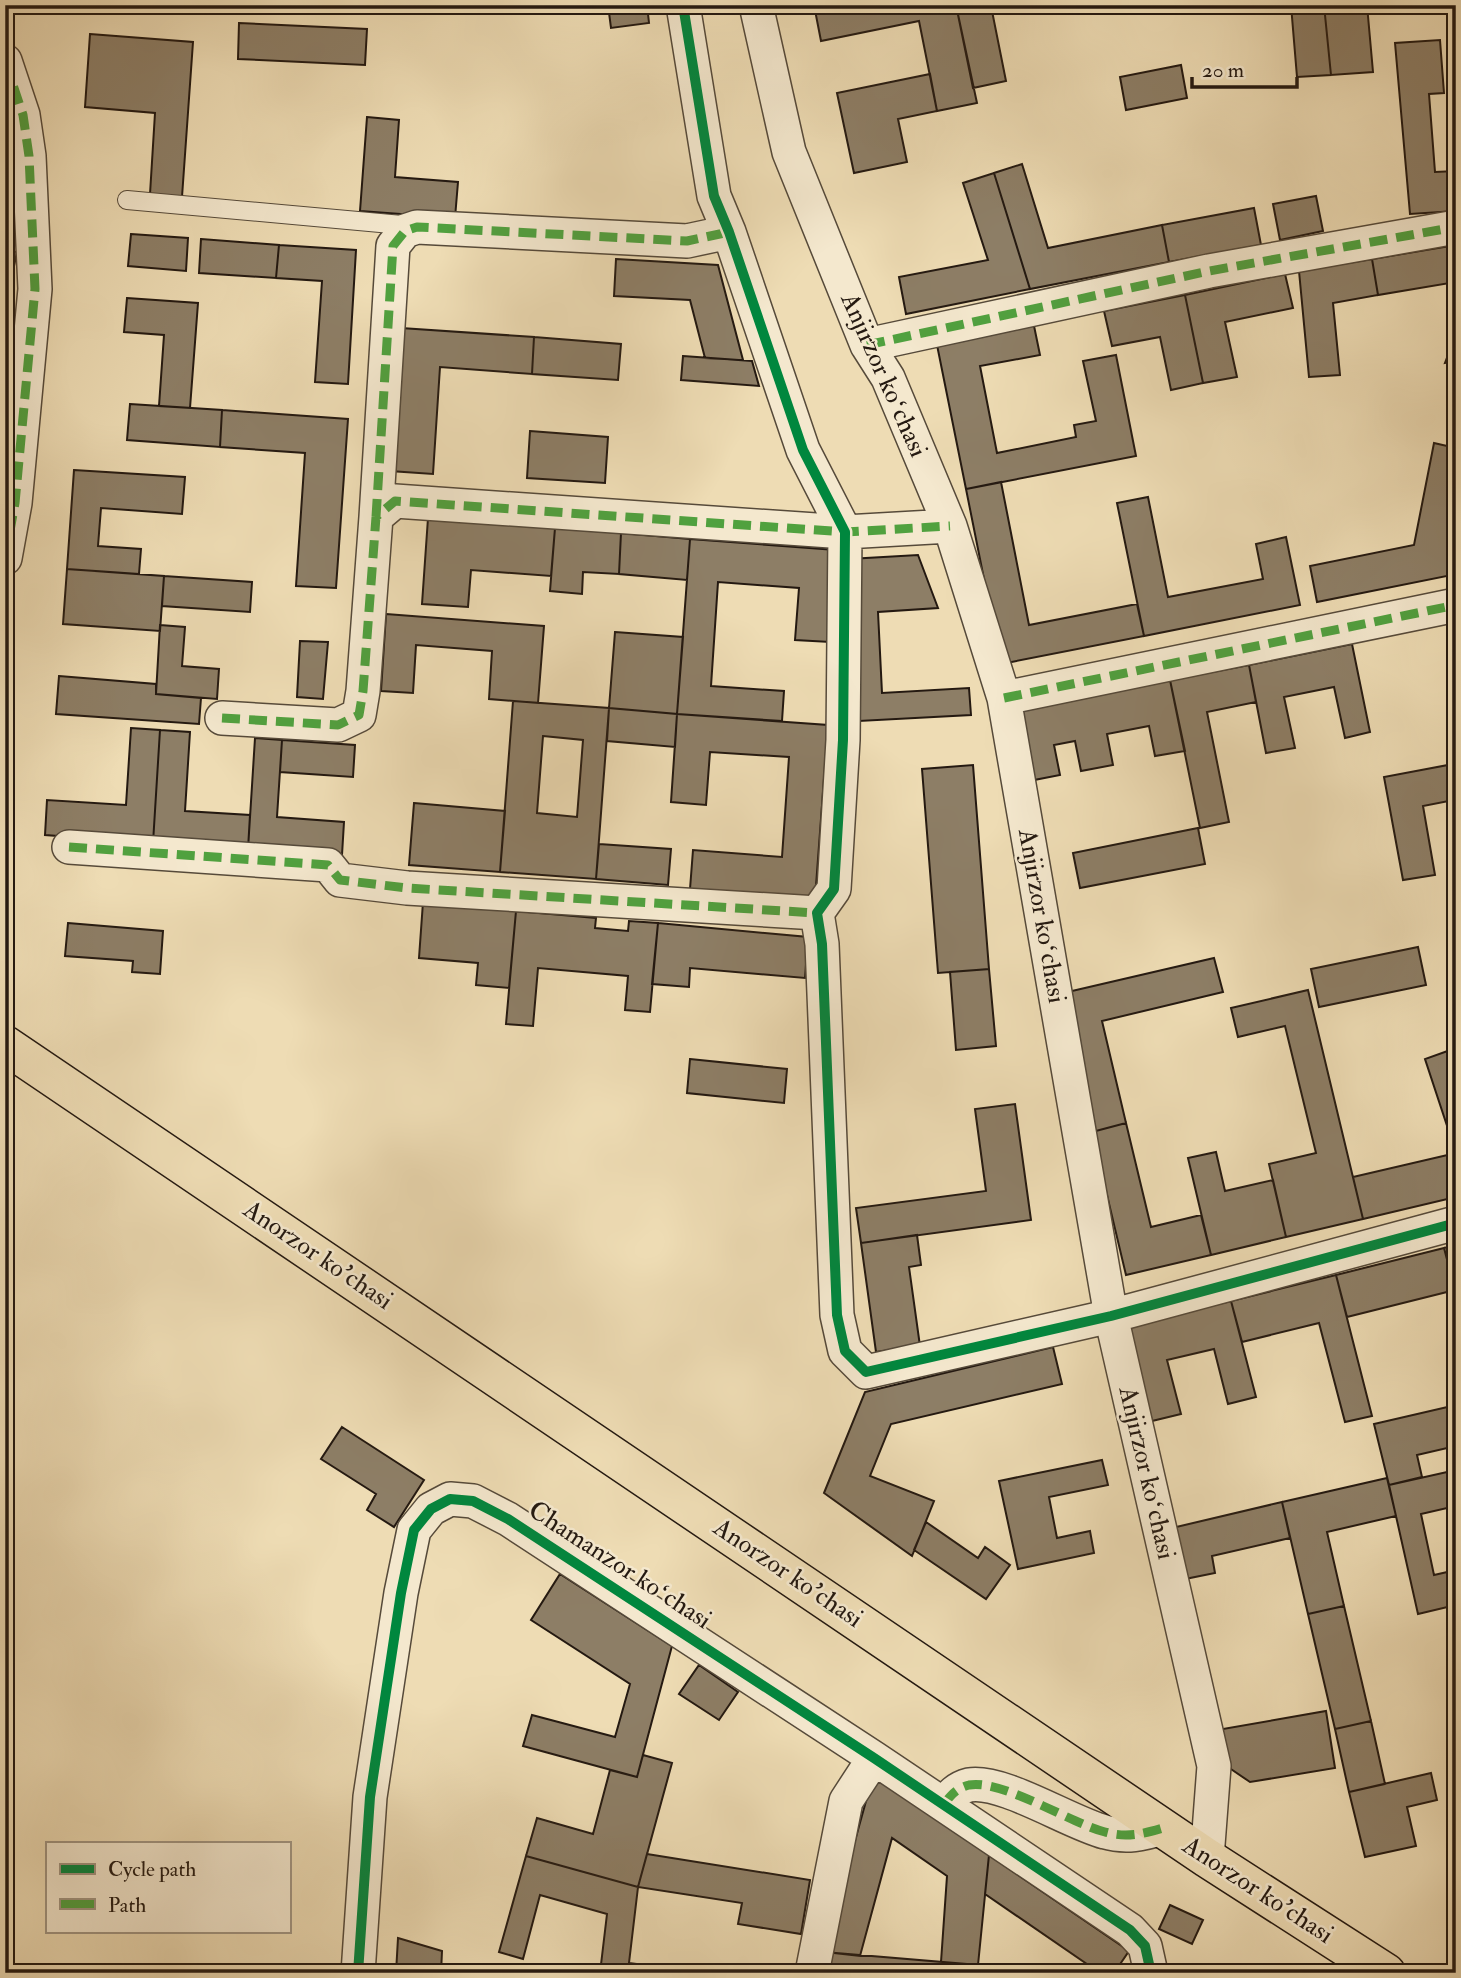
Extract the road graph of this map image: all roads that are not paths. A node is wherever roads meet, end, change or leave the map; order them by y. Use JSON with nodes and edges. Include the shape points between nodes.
{"nodes":[{"id":1,"x":683,"y":5,"type":"edge"},
{"id":2,"x":757,"y":5,"type":"edge"},
{"id":3,"x":5,"y":61,"type":"edge"},
{"id":4,"x":11,"y":92,"type":"edge"},
{"id":5,"x":127,"y":200,"type":"dead end"},
{"id":6,"x":417,"y":227,"type":"junction"},
{"id":7,"x":1456,"y":228,"type":"edge"},
{"id":8,"x":729,"y":232,"type":"junction"},
{"id":9,"x":867,"y":345,"type":"junction"},
{"id":10,"x":376,"y":517,"type":"junction"},
{"id":11,"x":950,"y":526,"type":"junction"},
{"id":12,"x":845,"y":532,"type":"junction"},
{"id":13,"x":6,"y":548,"type":"edge"},
{"id":14,"x":1456,"y":605,"type":"edge"},
{"id":15,"x":1004,"y":698,"type":"junction"},
{"id":16,"x":222,"y":718,"type":"dead end"},
{"id":17,"x":69,"y":847,"type":"dead end"},
{"id":18,"x":817,"y":913,"type":"junction"},
{"id":19,"x":5,"y":1045,"type":"edge"},
{"id":20,"x":1456,"y":1223,"type":"edge"},
{"id":21,"x":1111,"y":1316,"type":"junction"},
{"id":22,"x":874,"y":1758,"type":"junction"},
{"id":23,"x":944,"y":1804,"type":"junction"},
{"id":24,"x":1163,"y":1828,"type":"junction"},
{"id":25,"x":1207,"y":1858,"type":"junction"},
{"id":26,"x":358,"y":1973,"type":"edge"},
{"id":27,"x":812,"y":1973,"type":"edge"},
{"id":28,"x":1151,"y":1973,"type":"edge"},
{"id":29,"x":1386,"y":1973,"type":"edge"}],
"edges":[{"from":1,"to":8,"type":"street","via":[[714,196]]},
{"from":2,"to":9,"type":"street","name":"Anjirzor koʻchasi","via":[[789,152]]},
{"from":3,"to":4,"type":"street"},
{"from":4,"to":13,"type":"street","via":[[23,115],[29,156],[35,289],[15,503]]},
{"from":5,"to":6,"type":"lane"},
{"from":6,"to":8,"type":"street","via":[[687,241]]},
{"from":6,"to":10,"type":"street","via":[[405,231],[393,246]]},
{"from":7,"to":9,"type":"street","via":[[1209,271]]},
{"from":8,"to":12,"type":"street","via":[[803,450]]},
{"from":9,"to":11,"type":"street","name":"Anjirzor koʻchasi","via":[[888,378]]},
{"from":10,"to":12,"type":"street","via":[[396,501]]},
{"from":10,"to":16,"type":"street","via":[[359,715],[338,725]]},
{"from":11,"to":12,"type":"street"},
{"from":11,"to":15,"type":"street","name":"Anjirzor koʻchasi"},
{"from":12,"to":18,"type":"street","via":[[843,740],[834,889]]},
{"from":14,"to":15,"type":"street"},
{"from":15,"to":21,"type":"street","name":"Anjirzor koʻchasi"},
{"from":17,"to":18,"type":"street","via":[[328,865],[340,880],[407,888]]},
{"from":18,"to":21,"type":"street","via":[[837,1315],[845,1351],[866,1372]]},
{"from":19,"to":24,"type":"main road","name":"Anorzor ko'chasi"},
{"from":20,"to":21,"type":"street"},
{"from":21,"to":25,"type":"street","name":"Anjirzor koʻchasi","via":[[1214,1766]]},
{"from":22,"to":23,"type":"street","name":"Chamanzor koʻchasi"},
{"from":22,"to":26,"type":"street","name":"Chamanzor koʻchasi","via":[[508,1519],[473,1502],[450,1499],[431,1509],[414,1530],[401,1593],[370,1797]]},
{"from":22,"to":27,"type":"street","via":[[846,1801]]},
{"from":23,"to":24,"type":"street","via":[[954,1791],[970,1785],[995,1788],[1108,1833],[1138,1836]]},
{"from":23,"to":28,"type":"street","name":"Chamanzor koʻchasi","via":[[1130,1930],[1146,1946]]},
{"from":24,"to":25,"type":"main road","name":"Anorzor ko'chasi"},
{"from":25,"to":29,"type":"main road","name":"Anorzor ko'chasi"}]}
